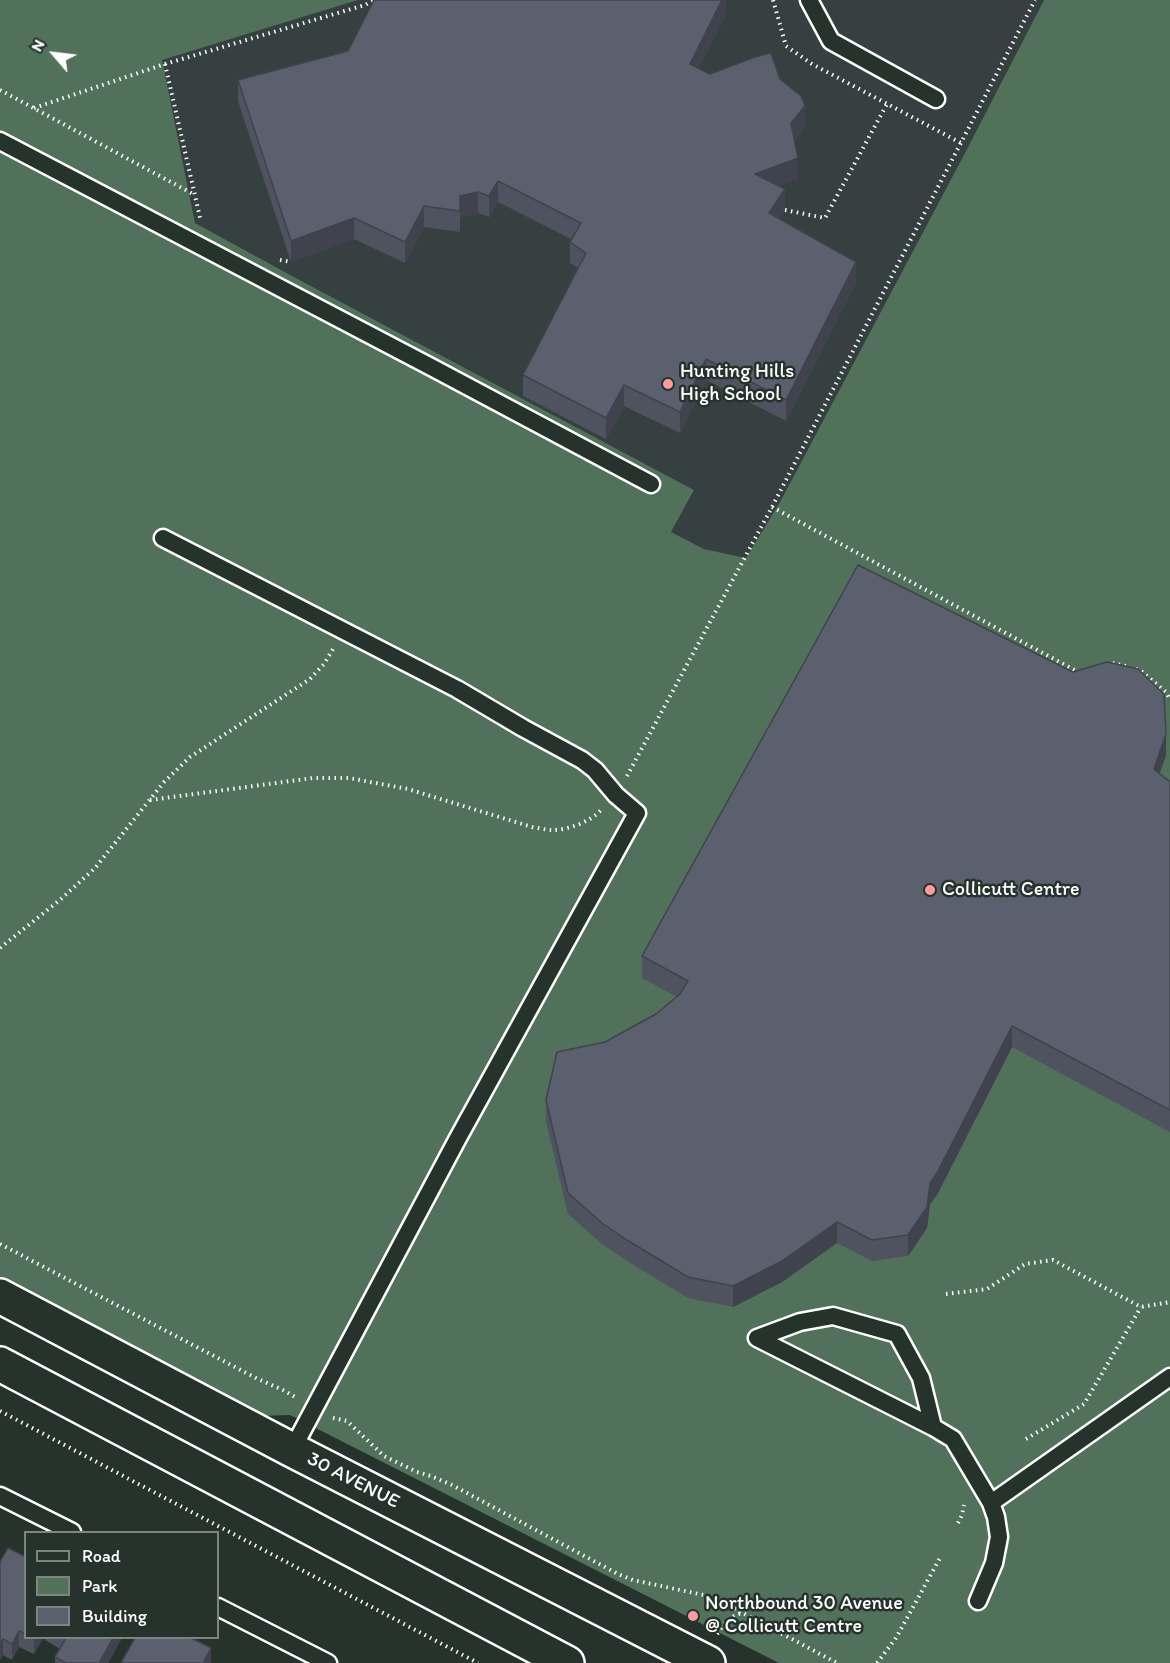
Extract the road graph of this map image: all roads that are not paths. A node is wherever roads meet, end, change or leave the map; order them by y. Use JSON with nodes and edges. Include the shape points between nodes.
{"nodes":[{"id":1,"x":808,"y":0,"type":"edge"},
{"id":2,"x":936,"y":99,"type":"dead end"},
{"id":3,"x":0,"y":141,"type":"edge"},
{"id":4,"x":651,"y":484,"type":"dead end"},
{"id":5,"x":163,"y":538,"type":"dead end"},
{"id":6,"x":0,"y":1296,"type":"edge"},
{"id":7,"x":0,"y":1364,"type":"edge"},
{"id":8,"x":1170,"y":1377,"type":"edge"},
{"id":9,"x":933,"y":1427,"type":"junction"},
{"id":10,"x":291,"y":1449,"type":"junction"},
{"id":11,"x":0,"y":1496,"type":"edge"},
{"id":12,"x":991,"y":1503,"type":"junction"},
{"id":13,"x":68,"y":1531,"type":"edge"},
{"id":14,"x":978,"y":1601,"type":"dead end"},
{"id":15,"x":219,"y":1608,"type":"edge"},
{"id":16,"x":712,"y":1649,"type":"edge"},
{"id":17,"x":328,"y":1663,"type":"edge"},
{"id":18,"x":567,"y":1663,"type":"edge"}],
"edges":[{"from":1,"to":2,"type":"lane","via":[[831,40]]},
{"from":3,"to":4,"type":"lane"},
{"from":5,"to":10,"type":"lane","via":[[457,689],[582,760],[638,813]]},
{"from":6,"to":10,"type":"main road","name":"30 AVENUE"},
{"from":7,"to":18,"type":"main road"},
{"from":8,"to":12,"type":"lane"},
{"from":9,"to":9,"type":"lane","via":[[757,1338],[800,1322],[833,1316],[897,1334],[921,1378]]},
{"from":9,"to":12,"type":"lane","via":[[953,1439]]},
{"from":10,"to":16,"type":"main road","name":"30 AVENUE"},
{"from":11,"to":13,"type":"lane"},
{"from":12,"to":14,"type":"lane","via":[[999,1537]]},
{"from":15,"to":17,"type":"lane"}]}
